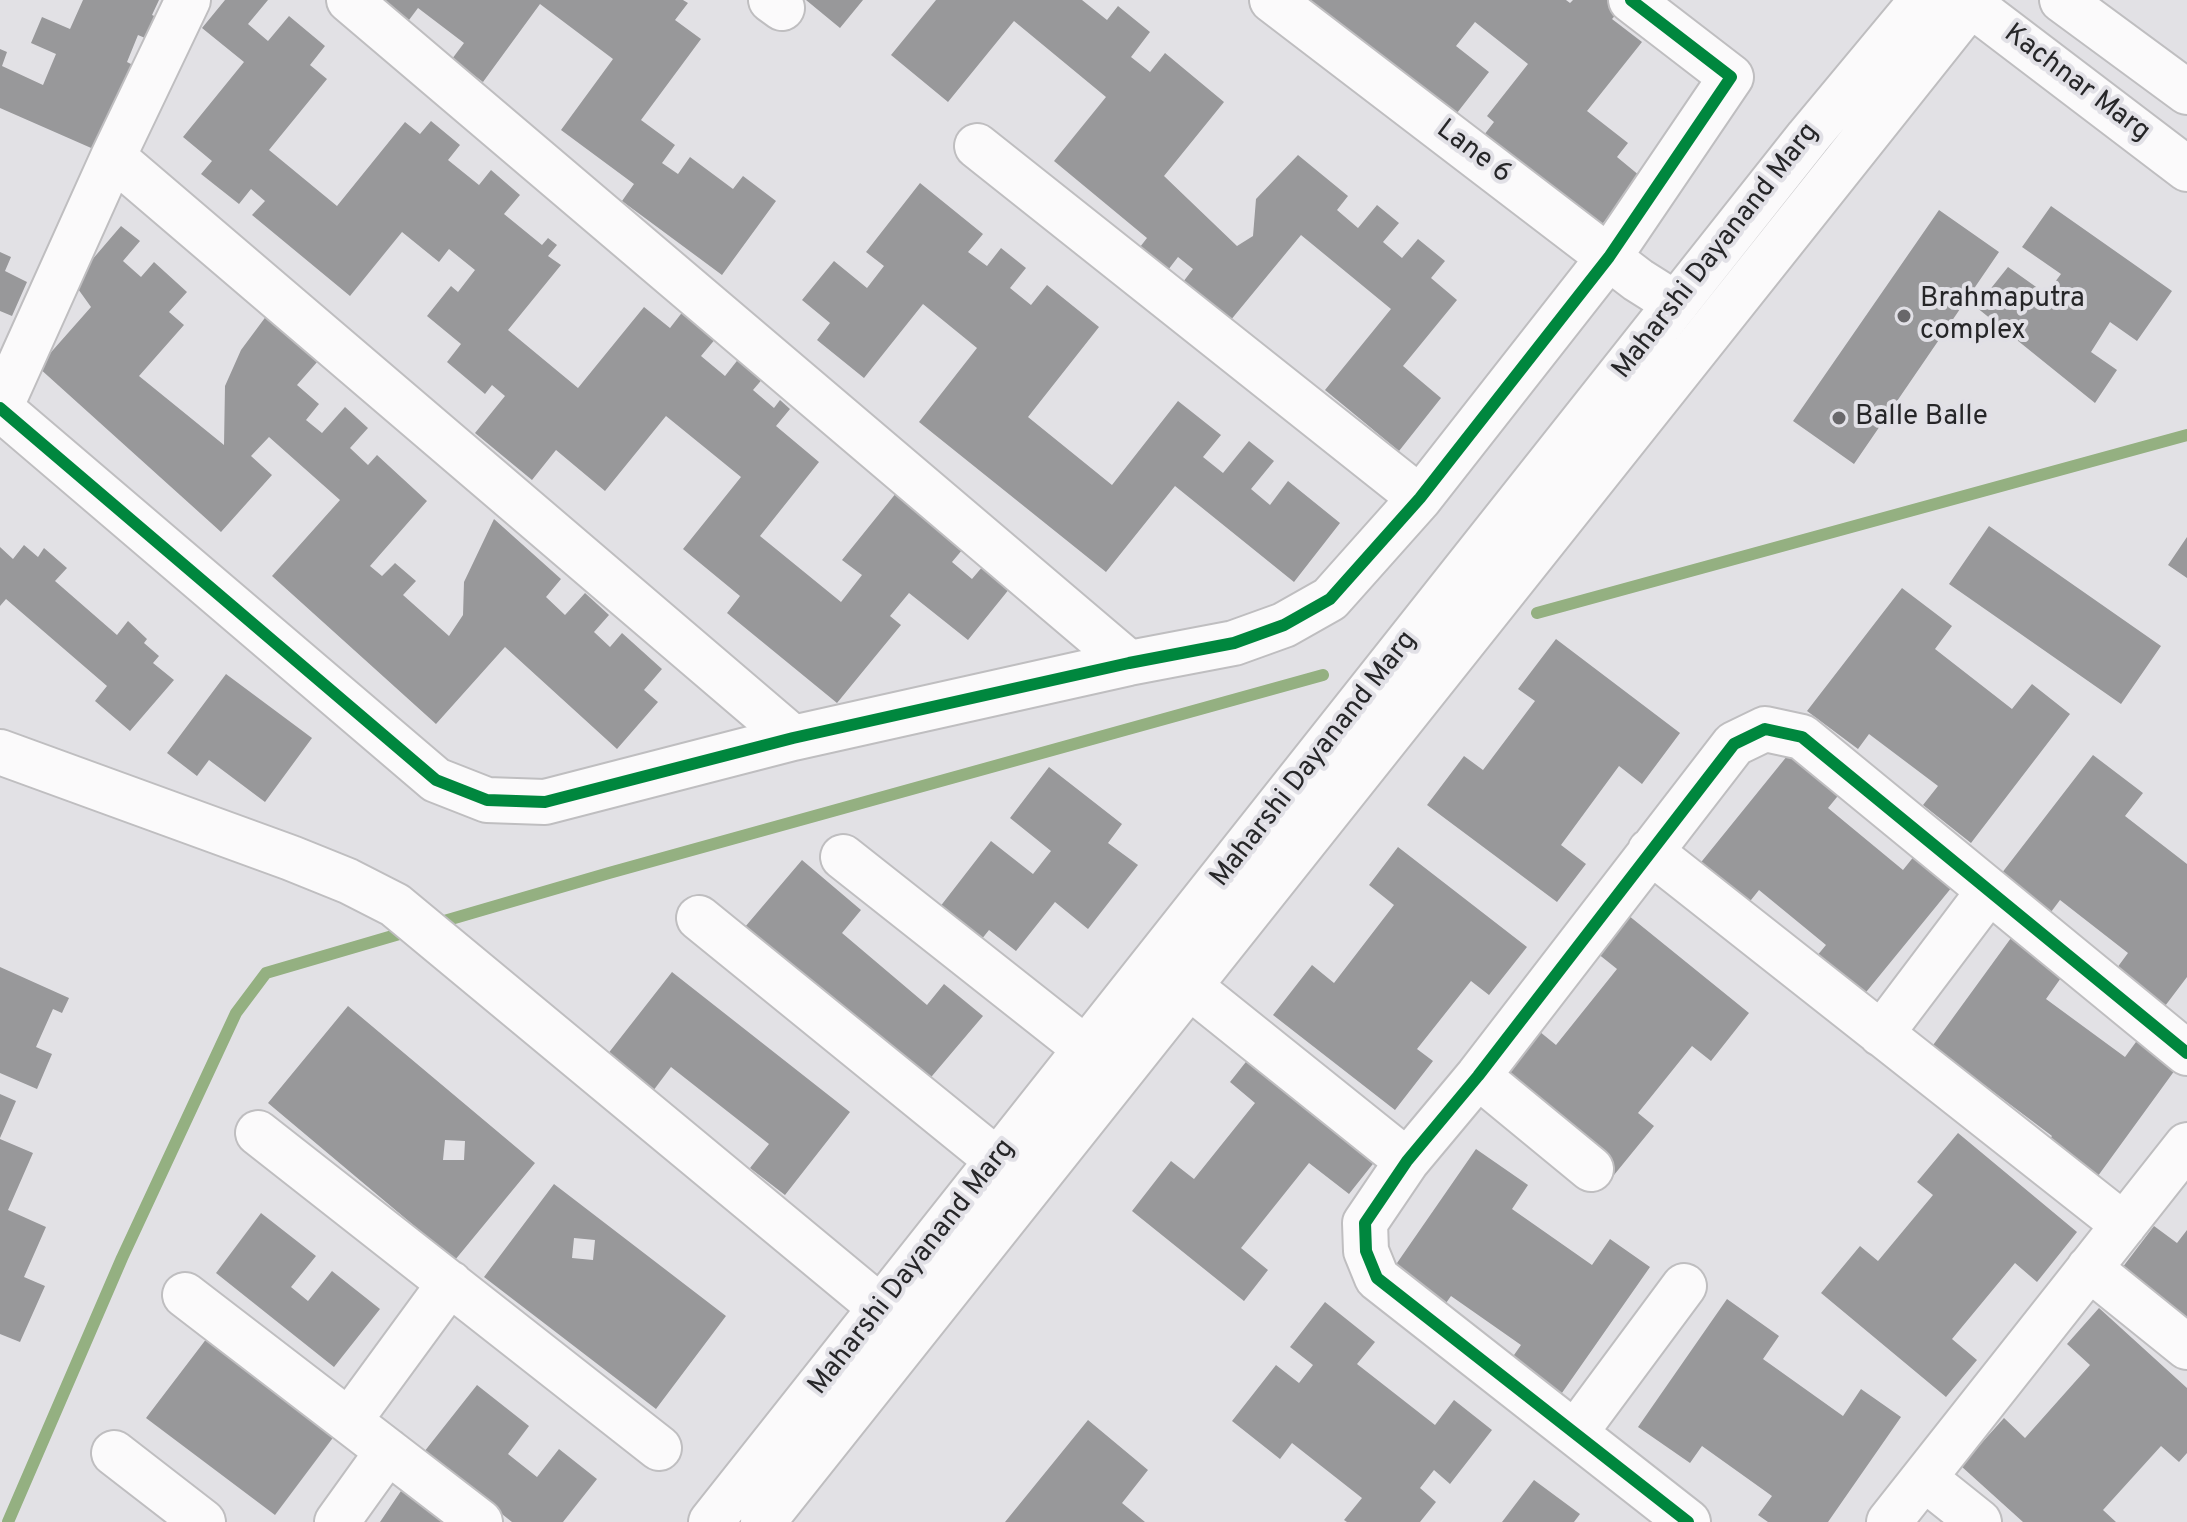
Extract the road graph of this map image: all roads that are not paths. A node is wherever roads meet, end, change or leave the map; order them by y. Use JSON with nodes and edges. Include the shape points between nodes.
{"nodes":[{"id":1,"x":188,"y":0,"type":"edge"},
{"id":2,"x":349,"y":0,"type":"edge"},
{"id":3,"x":1272,"y":0,"type":"edge"},
{"id":4,"x":1631,"y":0,"type":"edge"},
{"id":5,"x":1922,"y":0,"type":"edge"},
{"id":6,"x":2062,"y":0,"type":"edge"},
{"id":7,"x":1970,"y":1,"type":"edge"},
{"id":8,"x":2185,"y":87,"type":"edge"},
{"id":9,"x":977,"y":146,"type":"dead end"},
{"id":10,"x":113,"y":157,"type":"junction"},
{"id":11,"x":2187,"y":169,"type":"edge"},
{"id":12,"x":1609,"y":257,"type":"junction"},
{"id":13,"x":1676,"y":304,"type":"junction"},
{"id":14,"x":0,"y":408,"type":"edge"},
{"id":15,"x":1420,"y":498,"type":"junction"},
{"id":16,"x":1129,"y":663,"type":"junction"},
{"id":17,"x":793,"y":738,"type":"junction"},
{"id":18,"x":0,"y":752,"type":"edge"},
{"id":19,"x":1650,"y":851,"type":"junction"},
{"id":20,"x":843,"y":857,"type":"dead end"},
{"id":21,"x":1989,"y":891,"type":"junction"},
{"id":22,"x":699,"y":918,"type":"dead end"},
{"id":23,"x":1189,"y":986,"type":"junction"},
{"id":24,"x":1881,"y":1034,"type":"junction"},
{"id":25,"x":1086,"y":1049,"type":"junction"},
{"id":26,"x":2187,"y":1053,"type":"edge"},
{"id":27,"x":1478,"y":1076,"type":"junction"},
{"id":28,"x":258,"y":1133,"type":"dead end"},
{"id":29,"x":2187,"y":1145,"type":"edge"},
{"id":30,"x":998,"y":1161,"type":"junction"},
{"id":31,"x":1407,"y":1161,"type":"junction"},
{"id":32,"x":1591,"y":1169,"type":"dead end"},
{"id":33,"x":2124,"y":1225,"type":"junction"},
{"id":34,"x":2089,"y":1268,"type":"junction"},
{"id":35,"x":450,"y":1283,"type":"junction"},
{"id":36,"x":1684,"y":1286,"type":"dead end"},
{"id":37,"x":185,"y":1295,"type":"dead end"},
{"id":38,"x":881,"y":1308,"type":"junction"},
{"id":39,"x":2187,"y":1347,"type":"edge"},
{"id":40,"x":349,"y":1421,"type":"junction"},
{"id":41,"x":1575,"y":1433,"type":"junction"},
{"id":42,"x":659,"y":1448,"type":"dead end"},
{"id":43,"x":388,"y":1451,"type":"junction"},
{"id":44,"x":114,"y":1453,"type":"dead end"},
{"id":45,"x":1924,"y":1478,"type":"junction"},
{"id":46,"x":203,"y":1522,"type":"edge"},
{"id":47,"x":337,"y":1522,"type":"edge"},
{"id":48,"x":480,"y":1522,"type":"edge"},
{"id":49,"x":711,"y":1522,"type":"edge"},
{"id":50,"x":763,"y":1522,"type":"edge"},
{"id":51,"x":1688,"y":1522,"type":"edge"},
{"id":52,"x":1889,"y":1522,"type":"edge"},
{"id":53,"x":1979,"y":1522,"type":"edge"}],
"edges":[{"from":1,"to":10,"type":"street"},
{"from":2,"to":16,"type":"street"},
{"from":3,"to":12,"type":"street","name":"Lane 6"},
{"from":4,"to":12,"type":"street","via":[[1731,77]]},
{"from":5,"to":13,"type":"street","name":"Maharshi Dayanand Marg"},
{"from":6,"to":8,"type":"street","name":"Kachnar Marg"},
{"from":7,"to":11,"type":"street","name":"Kachnar Marg"},
{"from":7,"to":23,"type":"street","name":"Maharshi Dayanand Marg"},
{"from":9,"to":15,"type":"street"},
{"from":10,"to":14,"type":"street"},
{"from":10,"to":17,"type":"street"},
{"from":12,"to":13,"type":"street","name":"Lane 6"},
{"from":12,"to":15,"type":"street"},
{"from":13,"to":25,"type":"street","name":"Maharshi Dayanand Marg"},
{"from":14,"to":17,"type":"street","via":[[436,780],[487,800],[545,802]]},
{"from":15,"to":16,"type":"street","via":[[1330,599],[1284,625],[1234,643]]},
{"from":16,"to":17,"type":"street"},
{"from":18,"to":38,"type":"street","via":[[291,858],[395,905]]},
{"from":19,"to":21,"type":"street","via":[[1734,744],[1765,729],[1802,737]]},
{"from":19,"to":24,"type":"street"},
{"from":19,"to":27,"type":"street"},
{"from":20,"to":25,"type":"street"},
{"from":21,"to":24,"type":"street"},
{"from":21,"to":26,"type":"street"},
{"from":22,"to":30,"type":"street"},
{"from":23,"to":31,"type":"street"},
{"from":23,"to":50,"type":"street","name":"Maharshi Dayanand Marg"},
{"from":24,"to":33,"type":"street"},
{"from":25,"to":30,"type":"street","name":"Maharshi Dayanand Marg"},
{"from":27,"to":31,"type":"street"},
{"from":27,"to":32,"type":"street"},
{"from":28,"to":35,"type":"street"},
{"from":29,"to":33,"type":"street"},
{"from":30,"to":38,"type":"street","name":"Maharshi Dayanand Marg"},
{"from":31,"to":41,"type":"street","via":[[1365,1223],[1366,1251],[1377,1278]]},
{"from":33,"to":34,"type":"street"},
{"from":34,"to":39,"type":"street"},
{"from":34,"to":45,"type":"street"},
{"from":35,"to":40,"type":"street"},
{"from":35,"to":42,"type":"street"},
{"from":36,"to":41,"type":"street"},
{"from":37,"to":40,"type":"street"},
{"from":38,"to":49,"type":"street","name":"Maharshi Dayanand Marg"},
{"from":40,"to":43,"type":"street"},
{"from":41,"to":51,"type":"street"},
{"from":43,"to":47,"type":"street"},
{"from":43,"to":48,"type":"street"},
{"from":44,"to":46,"type":"street"},
{"from":45,"to":52,"type":"street"},
{"from":45,"to":53,"type":"street"}]}
